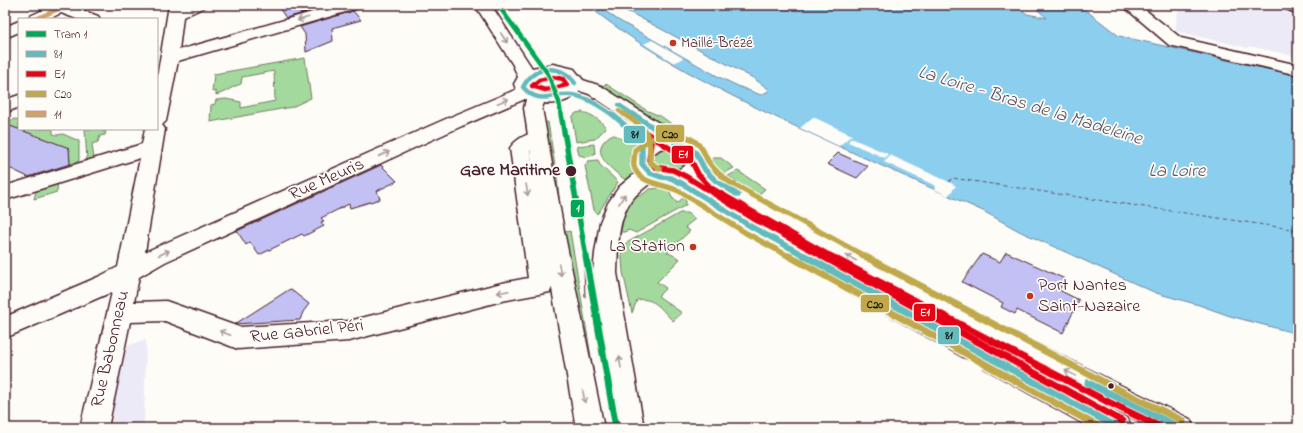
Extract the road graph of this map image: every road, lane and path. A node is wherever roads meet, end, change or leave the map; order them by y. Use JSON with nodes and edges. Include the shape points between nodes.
{"nodes":[{"id":1,"x":198,"y":5,"type":"edge"},
{"id":2,"x":354,"y":5,"type":"edge"},
{"id":3,"x":483,"y":5,"type":"edge"},
{"id":4,"x":1289,"y":5,"type":"edge"},
{"id":5,"x":64,"y":7,"type":"edge"},
{"id":6,"x":1135,"y":8,"type":"edge"},
{"id":7,"x":1298,"y":9,"type":"edge"},
{"id":8,"x":176,"y":10,"type":"edge"},
{"id":9,"x":38,"y":18,"type":"edge"},
{"id":10,"x":90,"y":18,"type":"edge"},
{"id":11,"x":18,"y":26,"type":"edge"},
{"id":12,"x":5,"y":33,"type":"edge"},
{"id":13,"x":165,"y":38,"type":"edge"},
{"id":14,"x":170,"y":58,"type":"junction"},
{"id":15,"x":1298,"y":70,"type":"edge"},
{"id":16,"x":571,"y":88,"type":"junction"},
{"id":17,"x":530,"y":89,"type":"junction"},
{"id":18,"x":18,"y":100,"type":"edge"},
{"id":19,"x":5,"y":107,"type":"edge"},
{"id":20,"x":158,"y":117,"type":"edge"},
{"id":21,"x":538,"y":137,"type":"junction"},
{"id":22,"x":154,"y":139,"type":"edge"},
{"id":23,"x":675,"y":142,"type":"junction"},
{"id":24,"x":644,"y":152,"type":"junction"},
{"id":25,"x":698,"y":159,"type":"junction"},
{"id":26,"x":650,"y":173,"type":"junction"},
{"id":27,"x":671,"y":178,"type":"junction"},
{"id":28,"x":5,"y":193,"type":"edge"},
{"id":29,"x":129,"y":271,"type":"junction"},
{"id":30,"x":120,"y":312,"type":"junction"},
{"id":31,"x":5,"y":328,"type":"edge"},
{"id":32,"x":989,"y":344,"type":"junction"},
{"id":33,"x":94,"y":428,"type":"edge"},
{"id":34,"x":590,"y":428,"type":"edge"},
{"id":35,"x":630,"y":428,"type":"edge"},
{"id":36,"x":1118,"y":428,"type":"edge"},
{"id":37,"x":1180,"y":428,"type":"edge"}],
"edges":[{"from":1,"to":8,"type":"street"},
{"from":2,"to":14,"type":"street","one_way":true},
{"from":3,"to":17,"type":"street","one_way":true,"via":[[522,65]]},
{"from":4,"to":7,"type":"street"},
{"from":5,"to":9,"type":"street"},
{"from":5,"to":10,"type":"street"},
{"from":6,"to":15,"type":"street","via":[[1175,42]]},
{"from":8,"to":13,"type":"street"},
{"from":11,"to":12,"type":"street"},
{"from":13,"to":14,"type":"street"},
{"from":14,"to":20,"type":"street"},
{"from":16,"to":17,"type":"street","via":[[552,98]]},
{"from":16,"to":17,"type":"street","name":"Rue Meuris","via":[[574,78],[558,70],[539,71]]},
{"from":16,"to":23,"type":"street","via":[[595,90]]},
{"from":16,"to":24,"type":"street","via":[[636,134],[642,142]]},
{"from":17,"to":21,"type":"street"},
{"from":29,"to":17,"type":"street","name":"Rue Meuris","one_way":true,"via":[[156,256]]},
{"from":18,"to":19,"type":"street"},
{"from":21,"to":30,"type":"street","name":"Rue Gabriel Péri","one_way":true,"via":[[520,148],[541,285],[502,292],[349,331],[238,338],[166,311]]},
{"from":21,"to":34,"type":"street","one_way":true},
{"from":22,"to":28,"type":"street"},
{"from":22,"to":29,"type":"street","name":"Rue Babonneau"},
{"from":23,"to":24,"type":"street","via":[[656,144]]},
{"from":23,"to":25,"type":"street","via":[[690,148]]},
{"from":24,"to":26,"type":"street","via":[[641,162]]},
{"from":25,"to":27,"type":"street","via":[[691,172],[682,177]]},
{"from":32,"to":25,"type":"street","one_way":true,"via":[[755,206],[716,181]]},
{"from":26,"to":27,"type":"street","via":[[661,178]]},
{"from":35,"to":26,"type":"street","one_way":true,"via":[[605,273],[608,235],[616,211],[623,196],[631,187]]},
{"from":27,"to":32,"type":"street","via":[[750,226]]},
{"from":29,"to":30,"type":"street","name":"Rue Babonneau"},
{"from":29,"to":31,"type":"street","name":"Rue Meuris","via":[[107,284]]},
{"from":30,"to":33,"type":"street","name":"Rue Babonneau"},
{"from":32,"to":36,"type":"street"},
{"from":37,"to":32,"type":"street","one_way":true,"via":[[1110,394]]}]}
